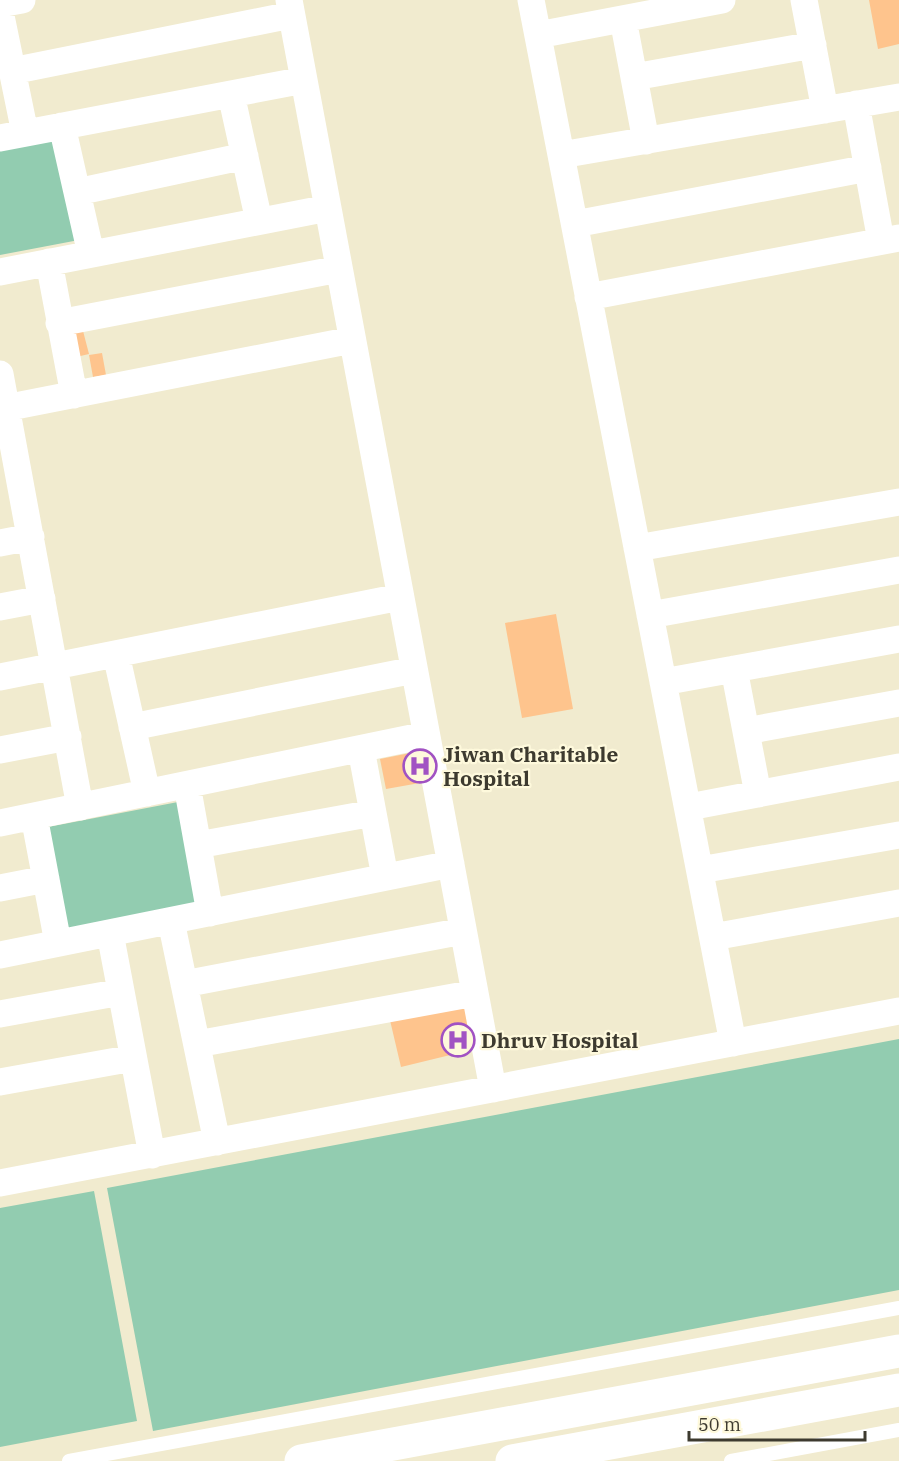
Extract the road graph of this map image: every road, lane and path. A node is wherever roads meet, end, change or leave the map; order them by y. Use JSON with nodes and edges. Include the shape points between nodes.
{"nodes":[{"id":1,"x":22,"y":0,"type":"edge"},
{"id":2,"x":531,"y":0,"type":"edge"},
{"id":3,"x":722,"y":0,"type":"edge"},
{"id":4,"x":804,"y":0,"type":"edge"},
{"id":5,"x":0,"y":4,"type":"edge"},
{"id":6,"x":290,"y":8,"type":"edge"},
{"id":7,"x":0,"y":11,"type":"edge"},
{"id":8,"x":623,"y":19,"type":"junction"},
{"id":9,"x":538,"y":35,"type":"junction"},
{"id":10,"x":813,"y":45,"type":"junction"},
{"id":11,"x":12,"y":71,"type":"junction"},
{"id":12,"x":634,"y":77,"type":"junction"},
{"id":13,"x":304,"y":80,"type":"junction"},
{"id":14,"x":231,"y":94,"type":"junction"},
{"id":15,"x":899,"y":97,"type":"edge"},
{"id":16,"x":856,"y":104,"type":"junction"},
{"id":17,"x":825,"y":110,"type":"junction"},
{"id":18,"x":63,"y":126,"type":"junction"},
{"id":19,"x":12,"y":135,"type":"edge"},
{"id":20,"x":646,"y":141,"type":"junction"},
{"id":21,"x":561,"y":155,"type":"junction"},
{"id":22,"x":245,"y":156,"type":"junction"},
{"id":23,"x":868,"y":168,"type":"junction"},
{"id":24,"x":77,"y":192,"type":"junction"},
{"id":25,"x":327,"y":208,"type":"junction"},
{"id":26,"x":259,"y":221,"type":"junction"},
{"id":27,"x":574,"y":224,"type":"junction"},
{"id":28,"x":890,"y":240,"type":"edge"},
{"id":29,"x":91,"y":254,"type":"junction"},
{"id":30,"x":49,"y":262,"type":"junction"},
{"id":31,"x":339,"y":268,"type":"junction"},
{"id":32,"x":0,"y":272,"type":"edge"},
{"id":33,"x":588,"y":297,"type":"junction"},
{"id":34,"x":59,"y":323,"type":"junction"},
{"id":35,"x":352,"y":339,"type":"junction"},
{"id":36,"x":0,"y":374,"type":"edge"},
{"id":37,"x":74,"y":395,"type":"junction"},
{"id":38,"x":3,"y":408,"type":"edge"},
{"id":39,"x":9,"y":475,"type":"edge"},
{"id":40,"x":899,"y":502,"type":"edge"},
{"id":41,"x":31,"y":537,"type":"junction"},
{"id":42,"x":0,"y":543,"type":"edge"},
{"id":43,"x":637,"y":548,"type":"junction"},
{"id":44,"x":899,"y":570,"type":"edge"},
{"id":45,"x":400,"y":597,"type":"junction"},
{"id":46,"x":42,"y":599,"type":"junction"},
{"id":47,"x":0,"y":607,"type":"edge"},
{"id":48,"x":650,"y":615,"type":"junction"},
{"id":49,"x":899,"y":639,"type":"edge"},
{"id":50,"x":116,"y":654,"type":"junction"},
{"id":51,"x":55,"y":666,"type":"junction"},
{"id":52,"x":734,"y":669,"type":"junction"},
{"id":53,"x":414,"y":670,"type":"junction"},
{"id":54,"x":0,"y":678,"type":"edge"},
{"id":55,"x":663,"y":682,"type":"junction"},
{"id":56,"x":899,"y":703,"type":"edge"},
{"id":57,"x":132,"y":727,"type":"junction"},
{"id":58,"x":746,"y":731,"type":"junction"},
{"id":59,"x":426,"y":735,"type":"junction"},
{"id":60,"x":68,"y":737,"type":"junction"},
{"id":61,"x":361,"y":749,"type":"junction"},
{"id":62,"x":0,"y":750,"type":"edge"},
{"id":63,"x":899,"y":767,"type":"edge"},
{"id":64,"x":187,"y":785,"type":"junction"},
{"id":65,"x":147,"y":793,"type":"junction"},
{"id":66,"x":758,"y":794,"type":"junction"},
{"id":67,"x":80,"y":807,"type":"junction"},
{"id":68,"x":688,"y":807,"type":"junction"},
{"id":69,"x":373,"y":813,"type":"junction"},
{"id":70,"x":34,"y":816,"type":"junction"},
{"id":71,"x":0,"y":823,"type":"edge"},
{"id":72,"x":899,"y":835,"type":"edge"},
{"id":73,"x":198,"y":846,"type":"junction"},
{"id":74,"x":450,"y":864,"type":"junction"},
{"id":75,"x":700,"y":870,"type":"junction"},
{"id":76,"x":385,"y":877,"type":"junction"},
{"id":77,"x":46,"y":879,"type":"junction"},
{"id":78,"x":0,"y":888,"type":"edge"},
{"id":79,"x":899,"y":903,"type":"edge"},
{"id":80,"x":210,"y":913,"type":"junction"},
{"id":81,"x":171,"y":921,"type":"junction"},
{"id":82,"x":463,"y":931,"type":"junction"},
{"id":83,"x":110,"y":933,"type":"junction"},
{"id":84,"x":713,"y":937,"type":"junction"},
{"id":85,"x":58,"y":943,"type":"junction"},
{"id":86,"x":0,"y":955,"type":"edge"},
{"id":87,"x":184,"y":984,"type":"junction"},
{"id":88,"x":121,"y":992,"type":"junction"},
{"id":89,"x":475,"y":993,"type":"junction"},
{"id":90,"x":899,"y":1011,"type":"edge"},
{"id":91,"x":0,"y":1014,"type":"edge"},
{"id":92,"x":733,"y":1043,"type":"junction"},
{"id":93,"x":197,"y":1044,"type":"junction"},
{"id":94,"x":133,"y":1058,"type":"junction"},
{"id":95,"x":0,"y":1082,"type":"edge"},
{"id":96,"x":493,"y":1089,"type":"junction"},
{"id":97,"x":217,"y":1142,"type":"junction"},
{"id":98,"x":152,"y":1155,"type":"junction"},
{"id":99,"x":0,"y":1183,"type":"edge"},
{"id":100,"x":899,"y":1308,"type":"edge"},
{"id":101,"x":899,"y":1351,"type":"edge"},
{"id":102,"x":899,"y":1390,"type":"edge"},
{"id":103,"x":899,"y":1430,"type":"edge"},
{"id":104,"x":399,"y":1452,"type":"edge"},
{"id":105,"x":69,"y":1461,"type":"edge"},
{"id":106,"x":302,"y":1461,"type":"edge"},
{"id":107,"x":512,"y":1461,"type":"edge"},
{"id":108,"x":731,"y":1461,"type":"edge"}],
"edges":[{"from":1,"to":5,"type":"street"},
{"from":2,"to":9,"type":"street"},
{"from":3,"to":8,"type":"street"},
{"from":4,"to":10,"type":"street"},
{"from":6,"to":11,"type":"street"},
{"from":6,"to":13,"type":"street"},
{"from":7,"to":11,"type":"street"},
{"from":8,"to":9,"type":"street"},
{"from":8,"to":12,"type":"street"},
{"from":9,"to":21,"type":"street"},
{"from":10,"to":12,"type":"street"},
{"from":10,"to":17,"type":"street"},
{"from":11,"to":19,"type":"street"},
{"from":12,"to":20,"type":"street"},
{"from":13,"to":14,"type":"street"},
{"from":13,"to":25,"type":"street"},
{"from":14,"to":18,"type":"street"},
{"from":14,"to":22,"type":"street"},
{"from":15,"to":16,"type":"street"},
{"from":16,"to":17,"type":"street"},
{"from":16,"to":23,"type":"street"},
{"from":17,"to":20,"type":"street"},
{"from":18,"to":19,"type":"street"},
{"from":18,"to":24,"type":"street"},
{"from":20,"to":21,"type":"street"},
{"from":21,"to":27,"type":"street"},
{"from":22,"to":24,"type":"street"},
{"from":22,"to":26,"type":"street"},
{"from":23,"to":27,"type":"street"},
{"from":23,"to":28,"type":"street"},
{"from":24,"to":29,"type":"street"},
{"from":25,"to":26,"type":"street"},
{"from":25,"to":31,"type":"street"},
{"from":26,"to":29,"type":"street"},
{"from":27,"to":33,"type":"street"},
{"from":28,"to":33,"type":"street"},
{"from":29,"to":30,"type":"street"},
{"from":30,"to":32,"type":"street"},
{"from":30,"to":34,"type":"street"},
{"from":31,"to":34,"type":"street"},
{"from":31,"to":35,"type":"street"},
{"from":33,"to":43,"type":"street"},
{"from":34,"to":37,"type":"street"},
{"from":35,"to":37,"type":"street"},
{"from":35,"to":45,"type":"street"},
{"from":36,"to":38,"type":"street"},
{"from":37,"to":38,"type":"street"},
{"from":38,"to":39,"type":"street"},
{"from":39,"to":41,"type":"street"},
{"from":40,"to":43,"type":"street"},
{"from":41,"to":42,"type":"street"},
{"from":41,"to":46,"type":"street"},
{"from":43,"to":48,"type":"street"},
{"from":44,"to":48,"type":"street"},
{"from":45,"to":50,"type":"street"},
{"from":45,"to":53,"type":"street"},
{"from":46,"to":47,"type":"street"},
{"from":46,"to":51,"type":"street"},
{"from":48,"to":55,"type":"street"},
{"from":49,"to":52,"type":"street"},
{"from":50,"to":51,"type":"street"},
{"from":50,"to":57,"type":"street"},
{"from":51,"to":54,"type":"street"},
{"from":51,"to":60,"type":"street"},
{"from":52,"to":55,"type":"street"},
{"from":52,"to":58,"type":"street"},
{"from":53,"to":57,"type":"street"},
{"from":53,"to":59,"type":"street"},
{"from":55,"to":68,"type":"street"},
{"from":56,"to":58,"type":"street"},
{"from":57,"to":65,"type":"street"},
{"from":58,"to":66,"type":"street"},
{"from":59,"to":61,"type":"street"},
{"from":59,"to":74,"type":"street"},
{"from":60,"to":62,"type":"street"},
{"from":60,"to":67,"type":"street"},
{"from":61,"to":64,"type":"street"},
{"from":61,"to":69,"type":"street"},
{"from":63,"to":66,"type":"street"},
{"from":64,"to":65,"type":"street"},
{"from":64,"to":73,"type":"street"},
{"from":65,"to":67,"type":"street"},
{"from":66,"to":68,"type":"street"},
{"from":67,"to":70,"type":"street"},
{"from":68,"to":75,"type":"street"},
{"from":69,"to":73,"type":"street"},
{"from":69,"to":76,"type":"street"},
{"from":70,"to":71,"type":"street"},
{"from":70,"to":77,"type":"street"},
{"from":72,"to":75,"type":"street"},
{"from":73,"to":80,"type":"street"},
{"from":74,"to":76,"type":"street"},
{"from":74,"to":82,"type":"street"},
{"from":75,"to":84,"type":"street"},
{"from":76,"to":80,"type":"street"},
{"from":77,"to":78,"type":"street"},
{"from":77,"to":85,"type":"street"},
{"from":79,"to":84,"type":"street"},
{"from":80,"to":81,"type":"street"},
{"from":81,"to":83,"type":"street"},
{"from":81,"to":87,"type":"street"},
{"from":82,"to":87,"type":"street"},
{"from":82,"to":89,"type":"street"},
{"from":83,"to":85,"type":"street"},
{"from":83,"to":88,"type":"street"},
{"from":84,"to":92,"type":"street"},
{"from":85,"to":86,"type":"street"},
{"from":87,"to":93,"type":"street"},
{"from":88,"to":91,"type":"street"},
{"from":88,"to":94,"type":"street"},
{"from":89,"to":93,"type":"street"},
{"from":89,"to":96,"type":"street"},
{"from":90,"to":92,"type":"street"},
{"from":92,"to":96,"type":"street"},
{"from":93,"to":97,"type":"street"},
{"from":94,"to":95,"type":"street"},
{"from":94,"to":98,"type":"street"},
{"from":96,"to":97,"type":"street"},
{"from":97,"to":98,"type":"street"},
{"from":98,"to":99,"type":"street"},
{"from":100,"to":105,"type":"lane"},
{"from":101,"to":104,"type":"street"},
{"from":102,"to":107,"type":"street"},
{"from":103,"to":108,"type":"lane"},
{"from":104,"to":106,"type":"street"}]}
